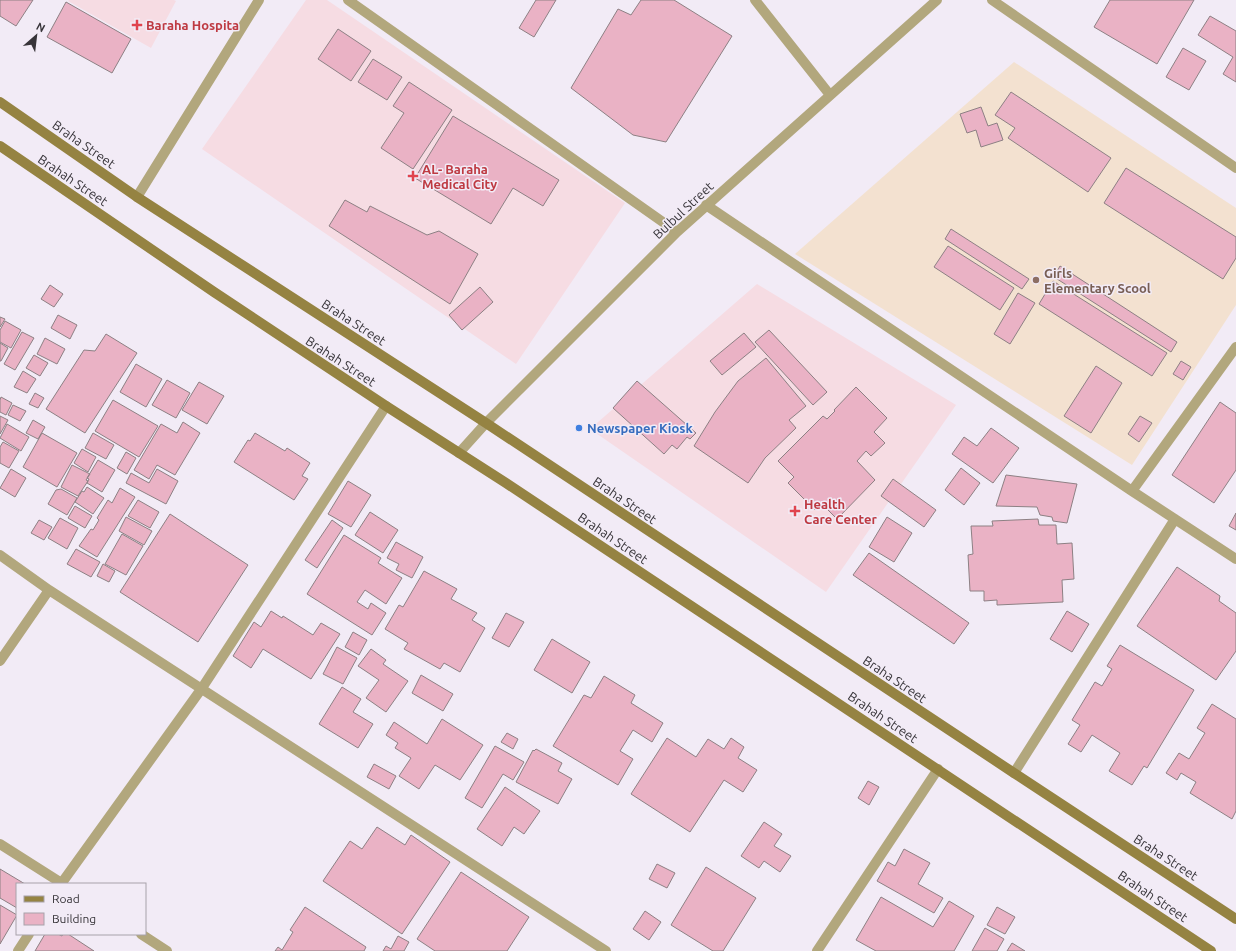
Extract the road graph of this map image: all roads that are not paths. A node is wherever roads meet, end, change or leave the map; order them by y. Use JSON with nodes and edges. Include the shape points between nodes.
{"nodes":[{"id":1,"x":259,"y":0,"type":"edge"},
{"id":2,"x":348,"y":0,"type":"edge"},
{"id":3,"x":755,"y":0,"type":"edge"},
{"id":4,"x":937,"y":0,"type":"edge"},
{"id":5,"x":992,"y":0,"type":"edge"},
{"id":6,"x":830,"y":95,"type":"junction"},
{"id":7,"x":0,"y":102,"type":"edge"},
{"id":8,"x":0,"y":146,"type":"edge"},
{"id":9,"x":1236,"y":168,"type":"edge"},
{"id":10,"x":138,"y":197,"type":"junction"},
{"id":11,"x":706,"y":205,"type":"junction"},
{"id":12,"x":677,"y":232,"type":"junction"},
{"id":13,"x":1236,"y":347,"type":"edge"},
{"id":14,"x":386,"y":406,"type":"junction"},
{"id":15,"x":486,"y":423,"type":"junction"},
{"id":16,"x":459,"y":453,"type":"junction"},
{"id":17,"x":1132,"y":491,"type":"junction"},
{"id":18,"x":1175,"y":519,"type":"junction"},
{"id":19,"x":0,"y":555,"type":"edge"},
{"id":20,"x":1236,"y":558,"type":"edge"},
{"id":21,"x":49,"y":590,"type":"junction"},
{"id":22,"x":0,"y":661,"type":"edge"},
{"id":23,"x":202,"y":688,"type":"junction"},
{"id":24,"x":938,"y":769,"type":"junction"},
{"id":25,"x":1014,"y":773,"type":"junction"},
{"id":26,"x":0,"y":844,"type":"edge"},
{"id":27,"x":60,"y":883,"type":"edge"},
{"id":28,"x":63,"y":883,"type":"edge"},
{"id":29,"x":1236,"y":919,"type":"edge"},
{"id":30,"x":28,"y":935,"type":"edge"},
{"id":31,"x":143,"y":935,"type":"edge"},
{"id":32,"x":18,"y":951,"type":"edge"},
{"id":33,"x":167,"y":951,"type":"edge"},
{"id":34,"x":606,"y":951,"type":"edge"},
{"id":35,"x":817,"y":951,"type":"edge"},
{"id":36,"x":1211,"y":951,"type":"edge"}],
"edges":[{"from":1,"to":10,"type":"street"},
{"from":2,"to":12,"type":"street"},
{"from":3,"to":6,"type":"street"},
{"from":4,"to":6,"type":"street","name":"Bulbul Street"},
{"from":5,"to":9,"type":"street"},
{"from":6,"to":11,"type":"street","name":"Bulbul Street"},
{"from":7,"to":10,"type":"street","name":"Braha Street"},
{"from":8,"to":14,"type":"street","name":"Brahah Street"},
{"from":10,"to":15,"type":"street","name":"Braha Street"},
{"from":11,"to":12,"type":"street","name":"Bulbul Street"},
{"from":11,"to":17,"type":"street"},
{"from":12,"to":15,"type":"street","name":"Bulbul Street"},
{"from":13,"to":17,"type":"street"},
{"from":14,"to":16,"type":"street","name":"Brahah Street"},
{"from":14,"to":23,"type":"street"},
{"from":15,"to":16,"type":"street","name":"Bulbul Street"},
{"from":15,"to":25,"type":"street","name":"Braha Street"},
{"from":16,"to":24,"type":"street","name":"Brahah Street"},
{"from":17,"to":18,"type":"street"},
{"from":18,"to":20,"type":"street"},
{"from":18,"to":25,"type":"street"},
{"from":19,"to":21,"type":"street"},
{"from":21,"to":22,"type":"street"},
{"from":21,"to":23,"type":"street"},
{"from":23,"to":28,"type":"street"},
{"from":23,"to":34,"type":"street"},
{"from":24,"to":35,"type":"street"},
{"from":24,"to":36,"type":"street","name":"Brahah Street"},
{"from":25,"to":29,"type":"street","name":"Braha Street"},
{"from":26,"to":27,"type":"street"},
{"from":30,"to":32,"type":"street"},
{"from":31,"to":33,"type":"street"}]}
